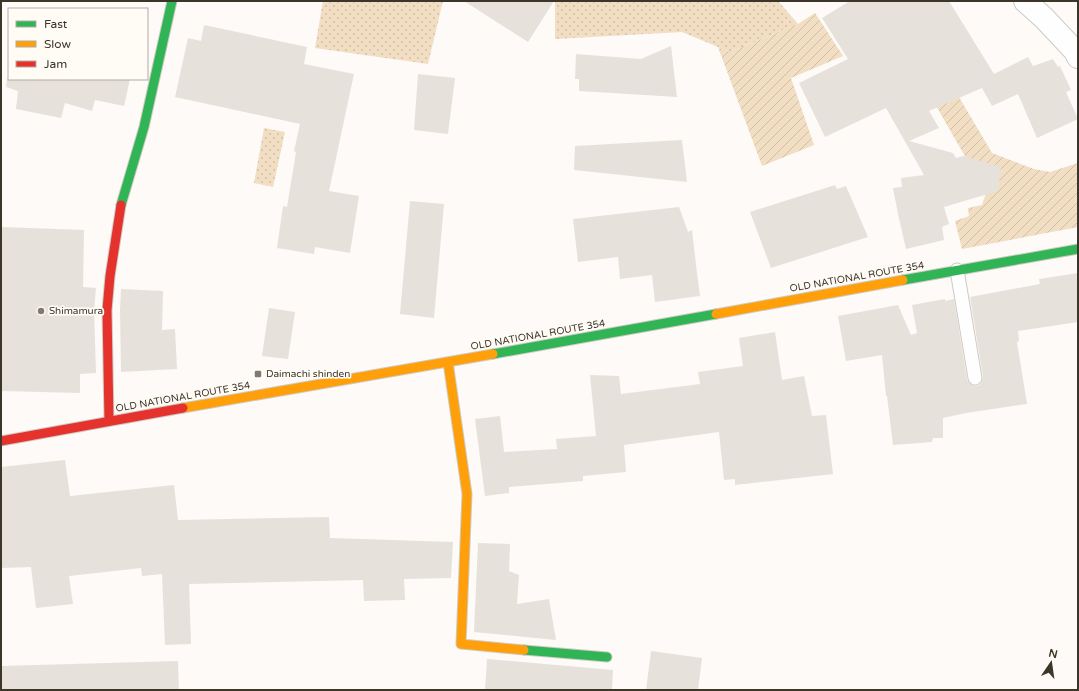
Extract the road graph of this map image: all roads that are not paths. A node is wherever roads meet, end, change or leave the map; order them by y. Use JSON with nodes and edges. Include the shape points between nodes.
{"nodes":[{"id":1,"x":172,"y":1,"type":"edge"},
{"id":2,"x":1025,"y":1,"type":"edge"},
{"id":3,"x":1078,"y":57,"type":"edge"},
{"id":4,"x":1078,"y":248,"type":"edge"},
{"id":5,"x":957,"y":270,"type":"junction"},
{"id":6,"x":448,"y":362,"type":"junction"},
{"id":7,"x":975,"y":378,"type":"dead end"},
{"id":8,"x":109,"y":421,"type":"junction"},
{"id":9,"x":1,"y":441,"type":"edge"},
{"id":10,"x":608,"y":657,"type":"dead end"}],
"edges":[{"from":1,"to":8,"type":"street","via":[[144,127],[120,210],[110,276],[107,310]]},
{"from":2,"to":3,"type":"street","via":[[1044,18]]},
{"from":4,"to":5,"type":"street","name":"OLD NATIONAL ROUTE 354"},
{"from":5,"to":6,"type":"street","name":"OLD NATIONAL ROUTE 354"},
{"from":5,"to":7,"type":"lane"},
{"from":6,"to":8,"type":"street","name":"OLD NATIONAL ROUTE 354"},
{"from":6,"to":10,"type":"street","via":[[467,494],[461,644]]},
{"from":8,"to":9,"type":"street","name":"OLD NATIONAL ROUTE 354"}]}
